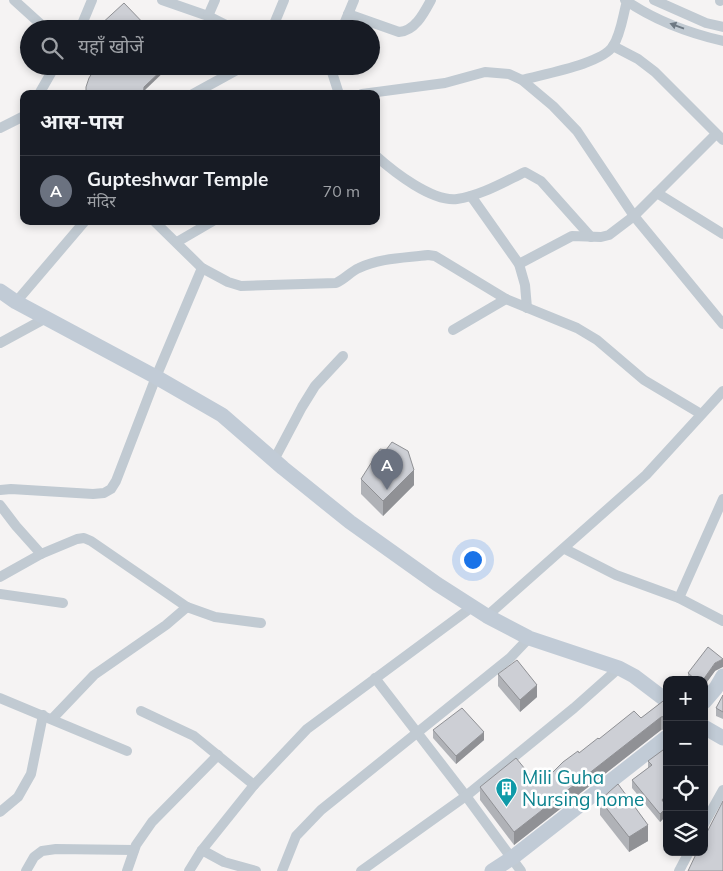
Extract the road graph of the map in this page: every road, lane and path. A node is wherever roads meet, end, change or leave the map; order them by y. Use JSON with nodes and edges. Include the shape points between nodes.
{"nodes":[{"id":1,"x":14,"y":0,"type":"edge"},
{"id":2,"x":92,"y":0,"type":"edge"},
{"id":3,"x":162,"y":0,"type":"edge"},
{"id":4,"x":215,"y":0,"type":"edge"},
{"id":5,"x":284,"y":0,"type":"edge"},
{"id":6,"x":354,"y":0,"type":"edge"},
{"id":7,"x":431,"y":0,"type":"edge"},
{"id":8,"x":654,"y":0,"type":"edge"},
{"id":9,"x":626,"y":1,"type":"edge"},
{"id":10,"x":348,"y":14,"type":"junction"},
{"id":11,"x":208,"y":16,"type":"junction"},
{"id":12,"x":36,"y":20,"type":"edge"},
{"id":13,"x":84,"y":20,"type":"edge"},
{"id":14,"x":216,"y":20,"type":"edge"},
{"id":15,"x":276,"y":20,"type":"edge"},
{"id":16,"x":346,"y":20,"type":"edge"},
{"id":17,"x":365,"y":20,"type":"edge"},
{"id":18,"x":380,"y":25,"type":"edge"},
{"id":19,"x":723,"y":27,"type":"edge"},
{"id":20,"x":723,"y":41,"type":"edge"},
{"id":21,"x":614,"y":46,"type":"junction"},
{"id":22,"x":50,"y":75,"type":"edge"},
{"id":23,"x":228,"y":75,"type":"edge"},
{"id":24,"x":333,"y":75,"type":"edge"},
{"id":25,"x":522,"y":80,"type":"junction"},
{"id":26,"x":41,"y":90,"type":"edge"},
{"id":27,"x":200,"y":90,"type":"edge"},
{"id":28,"x":338,"y":90,"type":"edge"},
{"id":29,"x":380,"y":92,"type":"edge"},
{"id":30,"x":20,"y":118,"type":"edge"},
{"id":31,"x":0,"y":128,"type":"edge"},
{"id":32,"x":720,"y":137,"type":"edge"},
{"id":33,"x":380,"y":159,"type":"edge"},
{"id":34,"x":657,"y":193,"type":"junction"},
{"id":35,"x":472,"y":196,"type":"junction"},
{"id":36,"x":634,"y":216,"type":"junction"},
{"id":37,"x":82,"y":225,"type":"edge"},
{"id":38,"x":158,"y":225,"type":"edge"},
{"id":39,"x":206,"y":225,"type":"edge"},
{"id":40,"x":723,"y":234,"type":"edge"},
{"id":41,"x":591,"y":237,"type":"junction"},
{"id":42,"x":177,"y":242,"type":"junction"},
{"id":43,"x":519,"y":264,"type":"junction"},
{"id":44,"x":202,"y":268,"type":"junction"},
{"id":45,"x":0,"y":291,"type":"edge"},
{"id":46,"x":506,"y":299,"type":"junction"},
{"id":47,"x":16,"y":302,"type":"junction"},
{"id":48,"x":527,"y":308,"type":"junction"},
{"id":49,"x":46,"y":318,"type":"junction"},
{"id":50,"x":723,"y":324,"type":"edge"},
{"id":51,"x":453,"y":330,"type":"dead end"},
{"id":52,"x":0,"y":343,"type":"edge"},
{"id":53,"x":343,"y":356,"type":"dead end"},
{"id":54,"x":156,"y":377,"type":"junction"},
{"id":55,"x":723,"y":391,"type":"edge"},
{"id":56,"x":701,"y":414,"type":"junction"},
{"id":57,"x":274,"y":460,"type":"junction"},
{"id":58,"x":0,"y":490,"type":"edge"},
{"id":59,"x":723,"y":499,"type":"edge"},
{"id":60,"x":0,"y":505,"type":"edge"},
{"id":61,"x":565,"y":549,"type":"junction"},
{"id":62,"x":42,"y":554,"type":"junction"},
{"id":63,"x":0,"y":577,"type":"edge"},
{"id":64,"x":0,"y":594,"type":"edge"},
{"id":65,"x":679,"y":598,"type":"junction"},
{"id":66,"x":63,"y":603,"type":"dead end"},
{"id":67,"x":472,"y":606,"type":"junction"},
{"id":68,"x":187,"y":607,"type":"junction"},
{"id":69,"x":487,"y":616,"type":"junction"},
{"id":70,"x":723,"y":621,"type":"edge"},
{"id":71,"x":261,"y":623,"type":"dead end"},
{"id":72,"x":529,"y":638,"type":"junction"},
{"id":73,"x":619,"y":668,"type":"junction"},
{"id":74,"x":723,"y":676,"type":"edge"},
{"id":75,"x":375,"y":678,"type":"junction"},
{"id":76,"x":708,"y":697,"type":"edge"},
{"id":77,"x":0,"y":698,"type":"edge"},
{"id":78,"x":663,"y":698,"type":"edge"},
{"id":79,"x":141,"y":711,"type":"dead end"},
{"id":80,"x":48,"y":717,"type":"junction"},
{"id":81,"x":708,"y":729,"type":"edge"},
{"id":82,"x":417,"y":732,"type":"junction"},
{"id":83,"x":723,"y":738,"type":"edge"},
{"id":84,"x":663,"y":740,"type":"edge"},
{"id":85,"x":128,"y":751,"type":"dead end"},
{"id":86,"x":218,"y":755,"type":"junction"},
{"id":87,"x":254,"y":785,"type":"junction"},
{"id":88,"x":723,"y":790,"type":"edge"},
{"id":89,"x":466,"y":796,"type":"junction"},
{"id":90,"x":0,"y":812,"type":"edge"},
{"id":91,"x":708,"y":817,"type":"edge"},
{"id":92,"x":134,"y":850,"type":"junction"},
{"id":93,"x":202,"y":850,"type":"junction"},
{"id":94,"x":687,"y":856,"type":"edge"},
{"id":95,"x":512,"y":858,"type":"junction"},
{"id":96,"x":375,"y":867,"type":"edge"},
{"id":97,"x":26,"y":871,"type":"edge"},
{"id":98,"x":127,"y":871,"type":"edge"},
{"id":99,"x":189,"y":871,"type":"edge"},
{"id":100,"x":256,"y":871,"type":"edge"},
{"id":101,"x":282,"y":871,"type":"edge"},
{"id":102,"x":361,"y":871,"type":"edge"},
{"id":103,"x":492,"y":871,"type":"edge"},
{"id":104,"x":521,"y":871,"type":"edge"},
{"id":105,"x":679,"y":871,"type":"edge"}],
"edges":[{"from":1,"to":12,"type":"street"},
{"from":2,"to":13,"type":"street"},
{"from":3,"to":11,"type":"street"},
{"from":4,"to":11,"type":"street"},
{"from":5,"to":15,"type":"street"},
{"from":6,"to":10,"type":"street"},
{"from":7,"to":18,"type":"street","via":[[415,25],[405,32]]},
{"from":8,"to":19,"type":"street"},
{"from":20,"to":9,"type":"street","one_way":true,"via":[[662,21]]},
{"from":9,"to":21,"type":"street"},
{"from":10,"to":16,"type":"street"},
{"from":10,"to":17,"type":"street"},
{"from":11,"to":14,"type":"street"},
{"from":21,"to":25,"type":"street","via":[[586,63]]},
{"from":21,"to":32,"type":"street","via":[[655,72]]},
{"from":22,"to":26,"type":"street"},
{"from":23,"to":27,"type":"street"},
{"from":24,"to":28,"type":"street"},
{"from":25,"to":29,"type":"street","via":[[508,74],[485,72],[445,83]]},
{"from":25,"to":36,"type":"street","via":[[577,131]]},
{"from":30,"to":31,"type":"street"},
{"from":32,"to":34,"type":"street"},
{"from":33,"to":35,"type":"street","via":[[436,196],[455,200]]},
{"from":34,"to":36,"type":"street"},
{"from":34,"to":40,"type":"street"},
{"from":35,"to":41,"type":"street","via":[[525,172],[541,180]]},
{"from":35,"to":43,"type":"street"},
{"from":36,"to":41,"type":"street","via":[[609,235]]},
{"from":36,"to":50,"type":"street"},
{"from":37,"to":47,"type":"street"},
{"from":38,"to":42,"type":"street"},
{"from":39,"to":42,"type":"street"},
{"from":41,"to":43,"type":"street","via":[[572,236]]},
{"from":42,"to":44,"type":"street"},
{"from":43,"to":48,"type":"street"},
{"from":44,"to":46,"type":"street","via":[[240,286],[336,283],[370,263],[428,255],[442,259]]},
{"from":44,"to":54,"type":"street"},
{"from":45,"to":47,"type":"street"},
{"from":46,"to":48,"type":"street"},
{"from":46,"to":51,"type":"street"},
{"from":47,"to":49,"type":"street"},
{"from":48,"to":56,"type":"street","via":[[577,328],[597,340],[644,380]]},
{"from":49,"to":52,"type":"street"},
{"from":49,"to":54,"type":"street"},
{"from":53,"to":57,"type":"street","via":[[315,386]]},
{"from":54,"to":57,"type":"street","via":[[222,415]]},
{"from":54,"to":58,"type":"street","via":[[126,459],[111,489],[93,494]]},
{"from":55,"to":56,"type":"street"},
{"from":56,"to":61,"type":"street","via":[[646,475]]},
{"from":57,"to":67,"type":"street","via":[[350,522]]},
{"from":59,"to":65,"type":"street"},
{"from":60,"to":62,"type":"street"},
{"from":61,"to":65,"type":"street","via":[[616,575]]},
{"from":61,"to":69,"type":"street"},
{"from":62,"to":63,"type":"street"},
{"from":62,"to":68,"type":"street","via":[[84,538]]},
{"from":64,"to":66,"type":"street"},
{"from":65,"to":70,"type":"street"},
{"from":67,"to":69,"type":"street"},
{"from":67,"to":75,"type":"street"},
{"from":68,"to":71,"type":"street","via":[[215,617]]},
{"from":68,"to":80,"type":"street","via":[[94,675]]},
{"from":69,"to":72,"type":"street"},
{"from":72,"to":73,"type":"street"},
{"from":72,"to":82,"type":"street","via":[[510,658]]},
{"from":73,"to":78,"type":"street"},
{"from":73,"to":89,"type":"street"},
{"from":74,"to":76,"type":"street"},
{"from":75,"to":82,"type":"street"},
{"from":75,"to":87,"type":"street","via":[[307,729]]},
{"from":77,"to":80,"type":"street"},
{"from":79,"to":86,"type":"street","via":[[194,736]]},
{"from":80,"to":85,"type":"street"},
{"from":80,"to":90,"type":"street","via":[[32,774],[18,797]]},
{"from":81,"to":83,"type":"street"},
{"from":82,"to":89,"type":"street"},
{"from":82,"to":101,"type":"street","via":[[321,810],[296,836]]},
{"from":84,"to":95,"type":"street"},
{"from":86,"to":87,"type":"street"},
{"from":86,"to":92,"type":"street","via":[[152,822]]},
{"from":87,"to":93,"type":"street"},
{"from":88,"to":91,"type":"street"},
{"from":89,"to":95,"type":"street"},
{"from":89,"to":96,"type":"street"},
{"from":92,"to":97,"type":"street","via":[[42,851]]},
{"from":92,"to":98,"type":"street"},
{"from":93,"to":99,"type":"street"},
{"from":93,"to":100,"type":"street","via":[[224,862]]},
{"from":94,"to":105,"type":"street"},
{"from":95,"to":103,"type":"street"},
{"from":95,"to":104,"type":"street"},
{"from":96,"to":102,"type":"street"}]}
